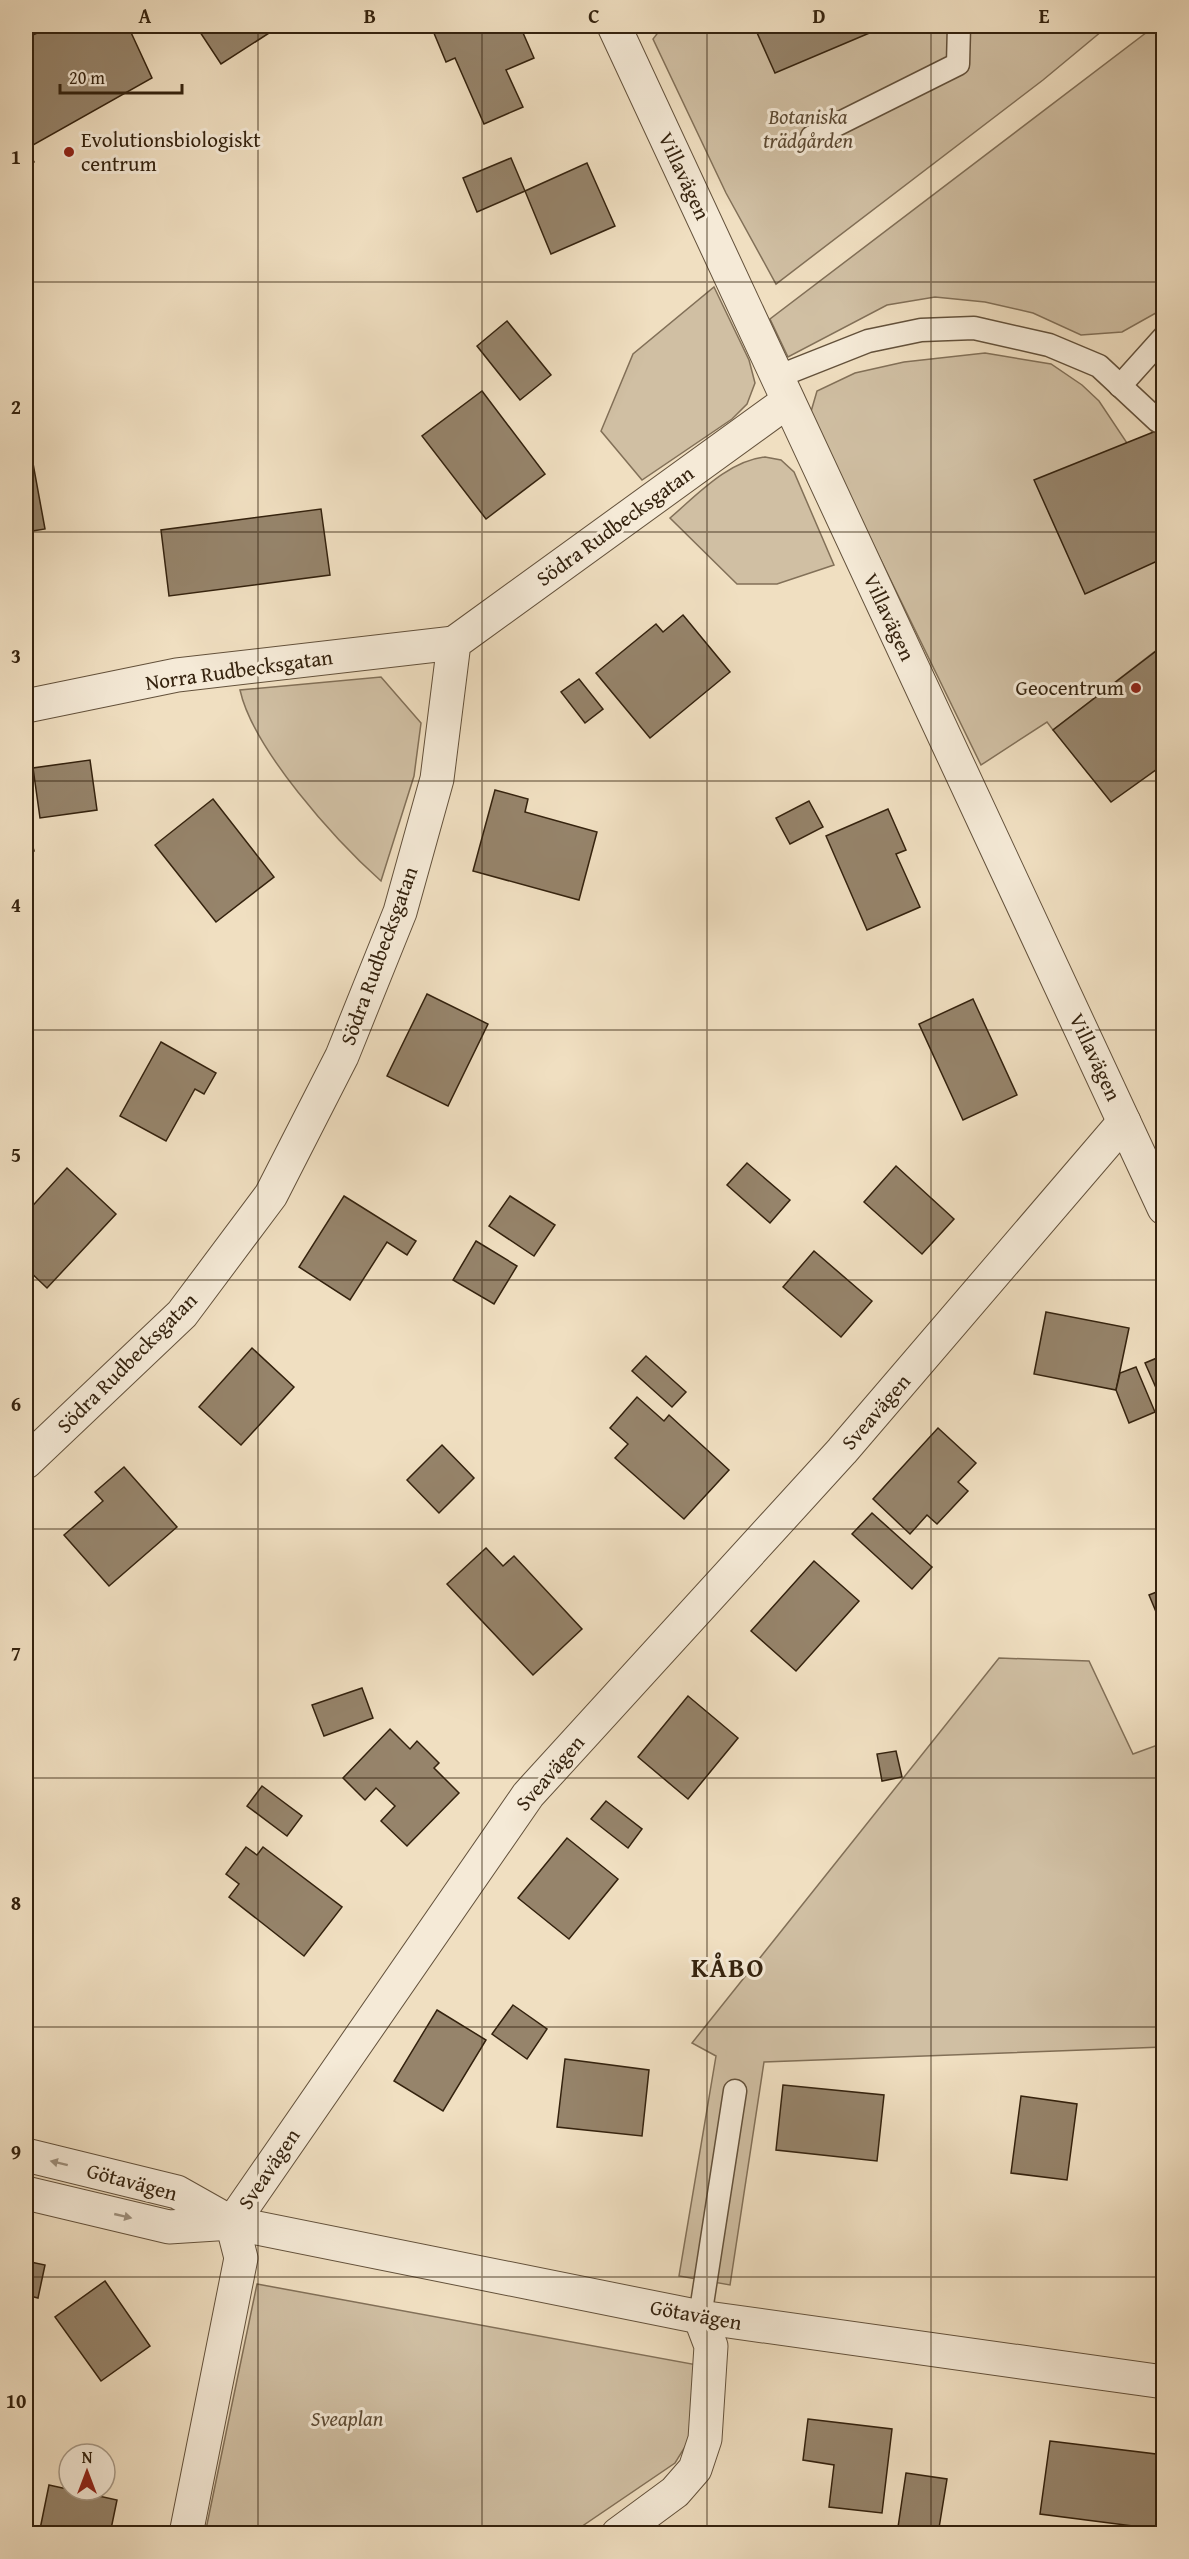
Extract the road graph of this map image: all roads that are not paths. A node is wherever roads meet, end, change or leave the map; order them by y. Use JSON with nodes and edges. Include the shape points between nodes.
{"nodes":[{"id":1,"x":614,"y":26,"type":"edge"},
{"id":2,"x":959,"y":26,"type":"edge"},
{"id":3,"x":812,"y":137,"type":"dead end"},
{"id":4,"x":1164,"y":337,"type":"edge"},
{"id":5,"x":1120,"y":386,"type":"junction"},
{"id":6,"x":783,"y":389,"type":"junction"},
{"id":7,"x":1158,"y":421,"type":"dead end"},
{"id":8,"x":454,"y":643,"type":"junction"},
{"id":9,"x":26,"y":706,"type":"edge"},
{"id":10,"x":1125,"y":1122,"type":"junction"},
{"id":11,"x":1164,"y":1209,"type":"edge"},
{"id":12,"x":26,"y":1462,"type":"edge"},
{"id":13,"x":735,"y":2091,"type":"dead end"},
{"id":14,"x":26,"y":2155,"type":"edge"},
{"id":15,"x":26,"y":2193,"type":"edge"},
{"id":16,"x":232,"y":2223,"type":"junction"},
{"id":17,"x":700,"y":2317,"type":"junction"},
{"id":18,"x":1164,"y":2382,"type":"edge"},
{"id":19,"x":186,"y":2534,"type":"edge"},
{"id":20,"x":618,"y":2534,"type":"edge"}],
"edges":[{"from":1,"to":6,"type":"street","name":"Villavägen"},
{"from":2,"to":3,"type":"lane","via":[[958,64]]},
{"from":4,"to":5,"type":"lane"},
{"from":5,"to":6,"type":"lane","via":[[1099,366],[1049,345],[974,328],[921,330],[868,341]]},
{"from":5,"to":7,"type":"lane"},
{"from":6,"to":8,"type":"street","name":"Södra Rudbecksgatan"},
{"from":6,"to":10,"type":"street","name":"Villavägen"},
{"from":8,"to":9,"type":"street","name":"Norra Rudbecksgatan","via":[[177,675]]},
{"from":8,"to":12,"type":"street","name":"Södra Rudbecksgatan","via":[[437,779],[400,912],[342,1056],[271,1195],[182,1314]]},
{"from":10,"to":11,"type":"street","name":"Villavägen"},
{"from":10,"to":16,"type":"street","name":"Sveavägen","via":[[842,1451],[528,1795]]},
{"from":13,"to":17,"type":"lane"},
{"from":16,"to":14,"type":"street","name":"Götavägen","one_way":true,"via":[[177,2192]]},
{"from":15,"to":16,"type":"street","name":"Götavägen","one_way":true,"via":[[169,2227]]},
{"from":16,"to":17,"type":"street","name":"Götavägen"},
{"from":16,"to":19,"type":"street","name":"Sveavägen","via":[[241,2258]]},
{"from":17,"to":18,"type":"street","name":"Götavägen"},
{"from":17,"to":20,"type":"street","via":[[711,2346],[705,2439],[695,2469],[675,2492]]}]}
